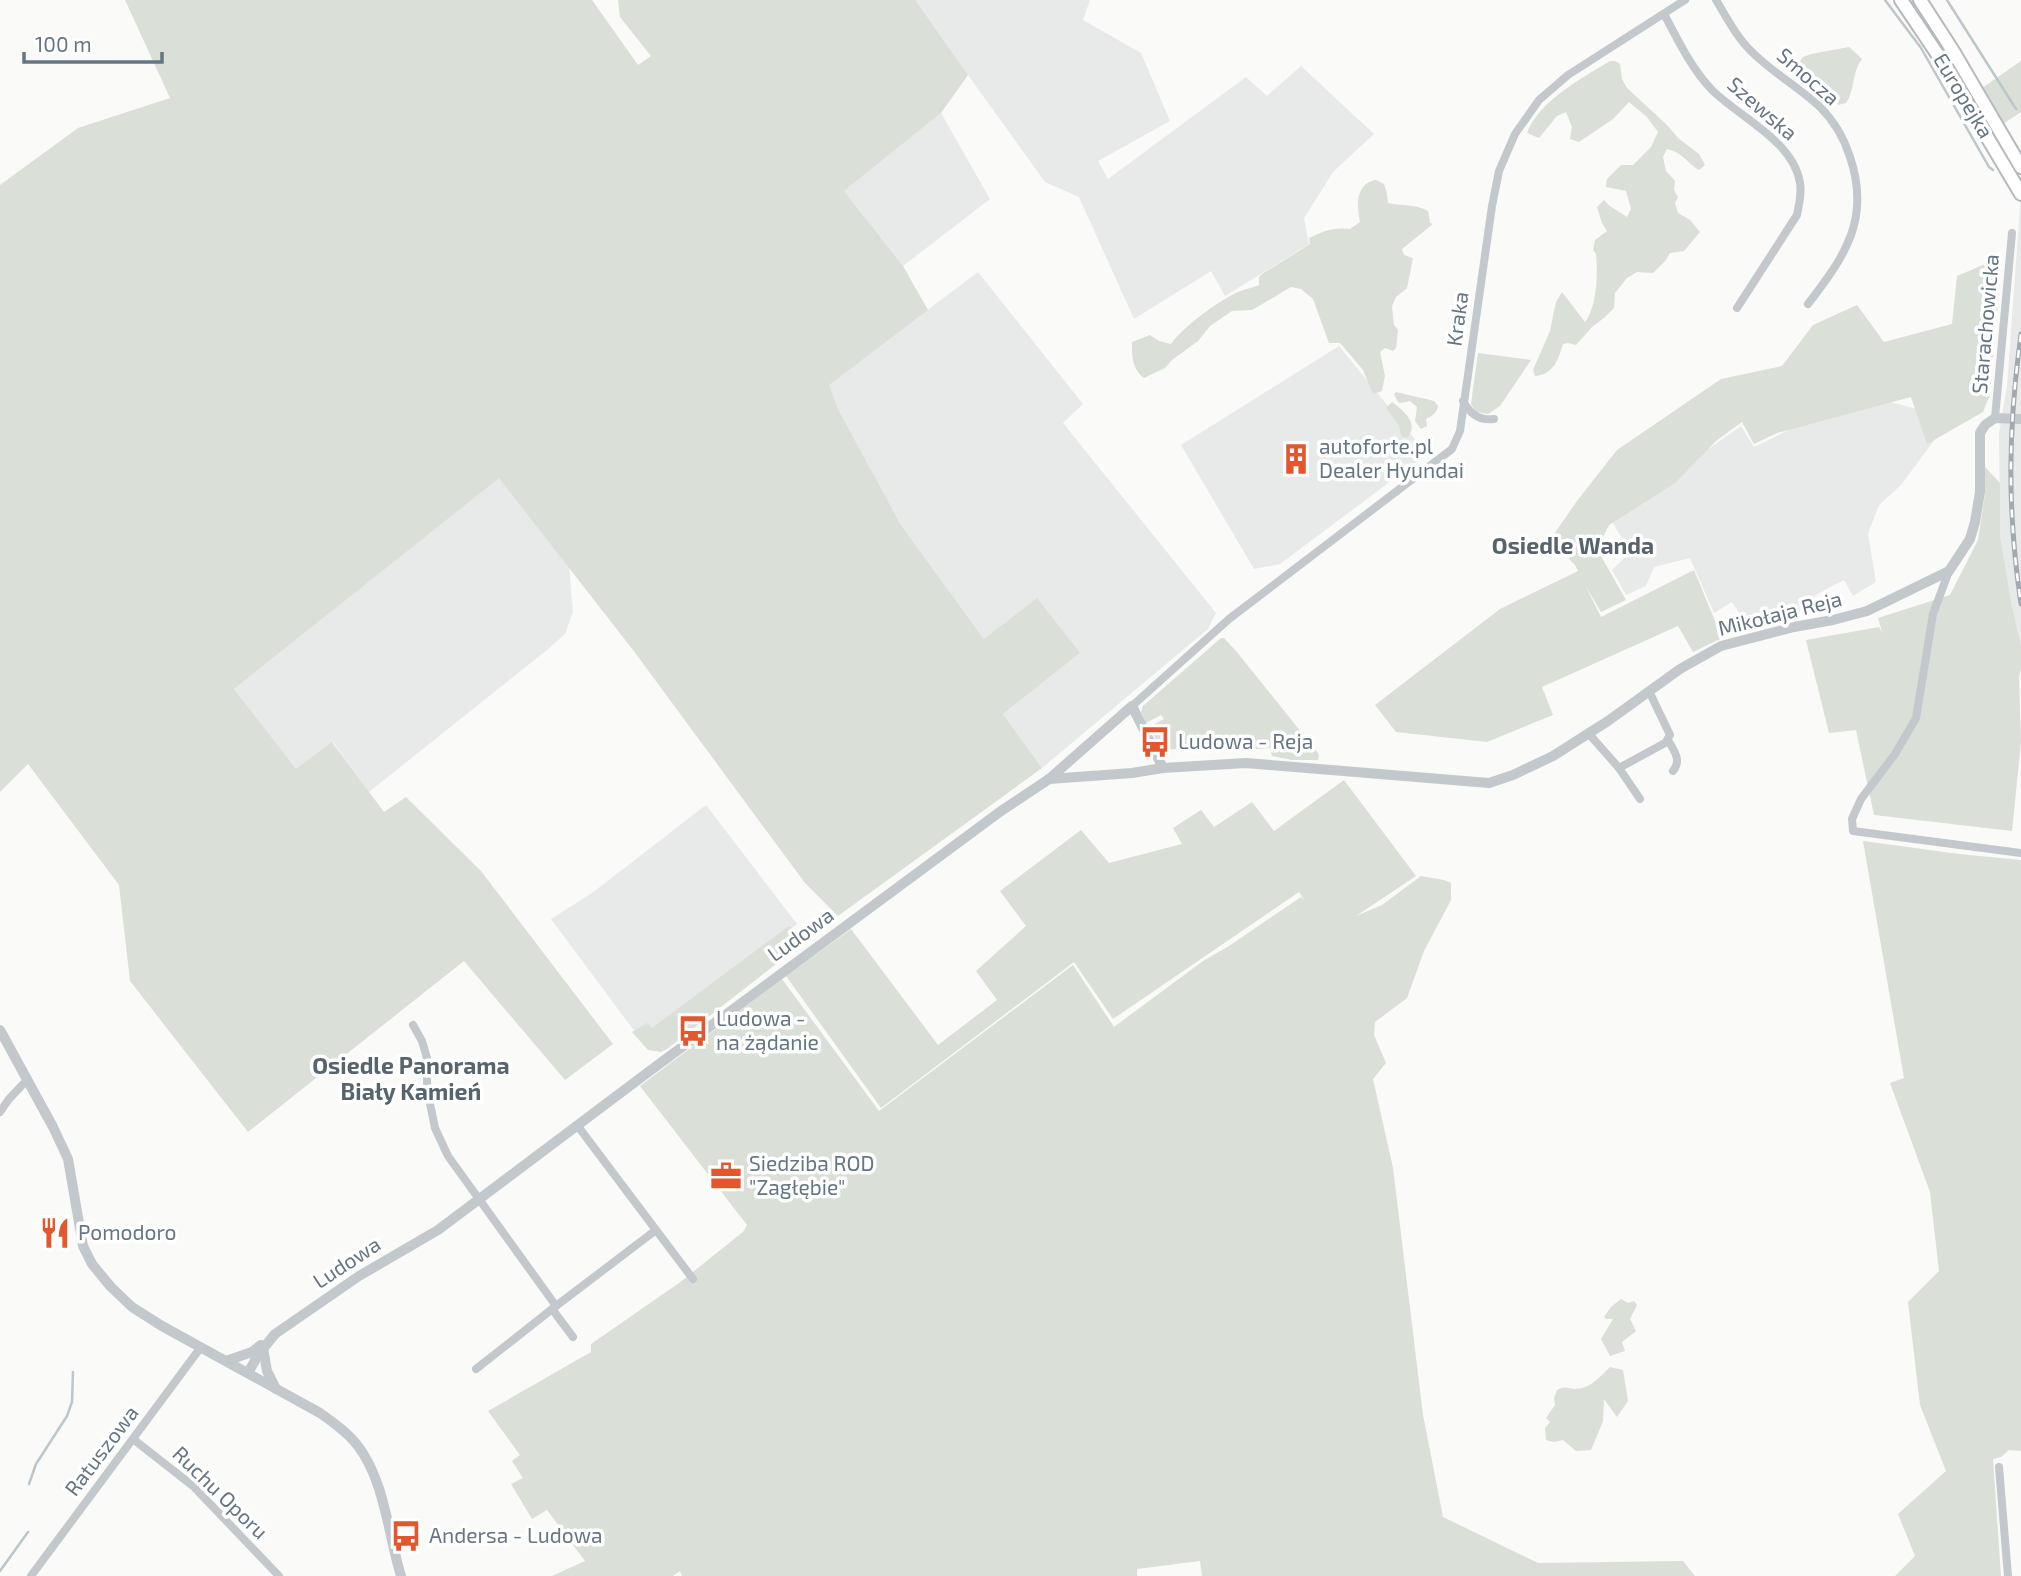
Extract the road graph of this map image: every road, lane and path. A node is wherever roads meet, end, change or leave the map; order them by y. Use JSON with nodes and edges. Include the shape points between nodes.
{"nodes":[{"id":1,"x":1685,"y":0,"type":"edge"},
{"id":2,"x":1716,"y":0,"type":"edge"},
{"id":3,"x":1901,"y":0,"type":"edge"},
{"id":4,"x":1920,"y":0,"type":"edge"},
{"id":5,"x":1664,"y":14,"type":"junction"},
{"id":6,"x":2021,"y":167,"type":"edge"},
{"id":7,"x":2021,"y":194,"type":"edge"},
{"id":8,"x":2012,"y":233,"type":"dead end"},
{"id":9,"x":1808,"y":304,"type":"dead end"},
{"id":10,"x":1737,"y":308,"type":"dead end"},
{"id":11,"x":1464,"y":401,"type":"junction"},
{"id":12,"x":1995,"y":418,"type":"junction"},
{"id":13,"x":1494,"y":419,"type":"dead end"},
{"id":14,"x":2021,"y":419,"type":"edge"},
{"id":15,"x":1950,"y":571,"type":"junction"},
{"id":16,"x":1229,"y":619,"type":"joint"},
{"id":17,"x":1649,"y":691,"type":"junction"},
{"id":18,"x":1132,"y":706,"type":"junction"},
{"id":19,"x":1589,"y":734,"type":"junction"},
{"id":20,"x":1668,"y":740,"type":"junction"},
{"id":21,"x":1163,"y":768,"type":"junction"},
{"id":22,"x":1619,"y":768,"type":"junction"},
{"id":23,"x":1329,"y":769,"type":"joint"},
{"id":24,"x":1673,"y":771,"type":"dead end"},
{"id":25,"x":1049,"y":779,"type":"junction"},
{"id":26,"x":1640,"y":799,"type":"dead end"},
{"id":27,"x":2021,"y":853,"type":"edge"},
{"id":28,"x":413,"y":1025,"type":"dead end"},
{"id":29,"x":0,"y":1030,"type":"edge"},
{"id":30,"x":27,"y":1080,"type":"junction"},
{"id":31,"x":0,"y":1112,"type":"edge"},
{"id":32,"x":577,"y":1125,"type":"junction"},
{"id":33,"x":479,"y":1200,"type":"junction"},
{"id":34,"x":656,"y":1230,"type":"junction"},
{"id":35,"x":693,"y":1279,"type":"dead end"},
{"id":36,"x":554,"y":1307,"type":"junction"},
{"id":37,"x":573,"y":1336,"type":"dead end"},
{"id":38,"x":266,"y":1344,"type":"junction"},
{"id":39,"x":201,"y":1347,"type":"junction"},
{"id":40,"x":226,"y":1361,"type":"junction"},
{"id":41,"x":476,"y":1369,"type":"dead end"},
{"id":42,"x":248,"y":1373,"type":"junction"},
{"id":43,"x":276,"y":1389,"type":"junction"},
{"id":44,"x":133,"y":1439,"type":"junction"},
{"id":45,"x":1999,"y":1466,"type":"dead end"},
{"id":46,"x":31,"y":1576,"type":"edge"},
{"id":47,"x":279,"y":1576,"type":"edge"},
{"id":48,"x":401,"y":1576,"type":"edge"},
{"id":49,"x":2008,"y":1576,"type":"edge"}],
"edges":[{"from":1,"to":5,"type":"street","name":"Kraka"},
{"from":2,"to":9,"type":"street","name":"Smocza","via":[[1753,53],[1828,115],[1840,132],[1854,170],[1858,209],[1852,233]]},
{"from":3,"to":7,"type":"main road","name":"Europejka"},
{"from":4,"to":6,"type":"main road","name":"Europejka"},
{"from":5,"to":10,"type":"street","name":"Szewska","via":[[1711,89],[1777,142],[1788,154],[1801,185],[1797,215]]},
{"from":5,"to":11,"type":"street","name":"Kraka","via":[[1568,75],[1539,100],[1515,134],[1499,171],[1492,206]]},
{"from":8,"to":12,"type":"street","name":"Starachowicka"},
{"from":11,"to":13,"type":"street","via":[[1476,417]]},
{"from":11,"to":16,"type":"street","name":"Kraka","via":[[1452,449]]},
{"from":12,"to":14,"type":"street"},
{"from":12,"to":15,"type":"street","via":[[1980,433],[1975,522]]},
{"from":15,"to":17,"type":"street","name":"Mikołaja Reja","via":[[1867,611],[1721,646]]},
{"from":15,"to":27,"type":"street","via":[[1933,614],[1916,718],[1861,799],[1852,819],[1853,831]]},
{"from":16,"to":18,"type":"street","name":"Ludowa"},
{"from":17,"to":19,"type":"street","name":"Mikołaja Reja"},
{"from":17,"to":20,"type":"street","via":[[1670,735]]},
{"from":18,"to":21,"type":"street"},
{"from":18,"to":25,"type":"street","name":"Ludowa"},
{"from":19,"to":22,"type":"street"},
{"from":19,"to":23,"type":"street","name":"Mikołaja Reja","via":[[1553,756],[1489,783]]},
{"from":20,"to":22,"type":"street"},
{"from":20,"to":24,"type":"street","via":[[1678,758]]},
{"from":21,"to":23,"type":"street","name":"Ludowa","via":[[1246,763]]},
{"from":21,"to":25,"type":"street","name":"Ludowa"},
{"from":22,"to":26,"type":"street"},
{"from":25,"to":32,"type":"street","name":"Ludowa"},
{"from":28,"to":33,"type":"street","via":[[427,1058],[427,1089],[435,1128],[448,1156]]},
{"from":29,"to":30,"type":"street"},
{"from":30,"to":31,"type":"street"},
{"from":30,"to":39,"type":"street","via":[[68,1159],[83,1246],[92,1264],[132,1307]]},
{"from":32,"to":33,"type":"street","name":"Ludowa"},
{"from":32,"to":34,"type":"street"},
{"from":33,"to":36,"type":"street"},
{"from":33,"to":38,"type":"street","name":"Ludowa","via":[[359,1276]]},
{"from":34,"to":35,"type":"street"},
{"from":34,"to":36,"type":"street"},
{"from":36,"to":37,"type":"street"},
{"from":36,"to":41,"type":"street"},
{"from":38,"to":40,"type":"street"},
{"from":38,"to":42,"type":"street","name":"Ludowa"},
{"from":38,"to":43,"type":"street","via":[[267,1371]]},
{"from":39,"to":40,"type":"street"},
{"from":39,"to":44,"type":"street","name":"Ratuszowa"},
{"from":40,"to":42,"type":"street"},
{"from":42,"to":43,"type":"street"},
{"from":43,"to":48,"type":"street","via":[[320,1413],[357,1445],[378,1488]]},
{"from":44,"to":46,"type":"street","name":"Ratuszowa"},
{"from":44,"to":47,"type":"street","name":"Ruchu Oporu","via":[[193,1486]]},
{"from":45,"to":49,"type":"street"}]}
